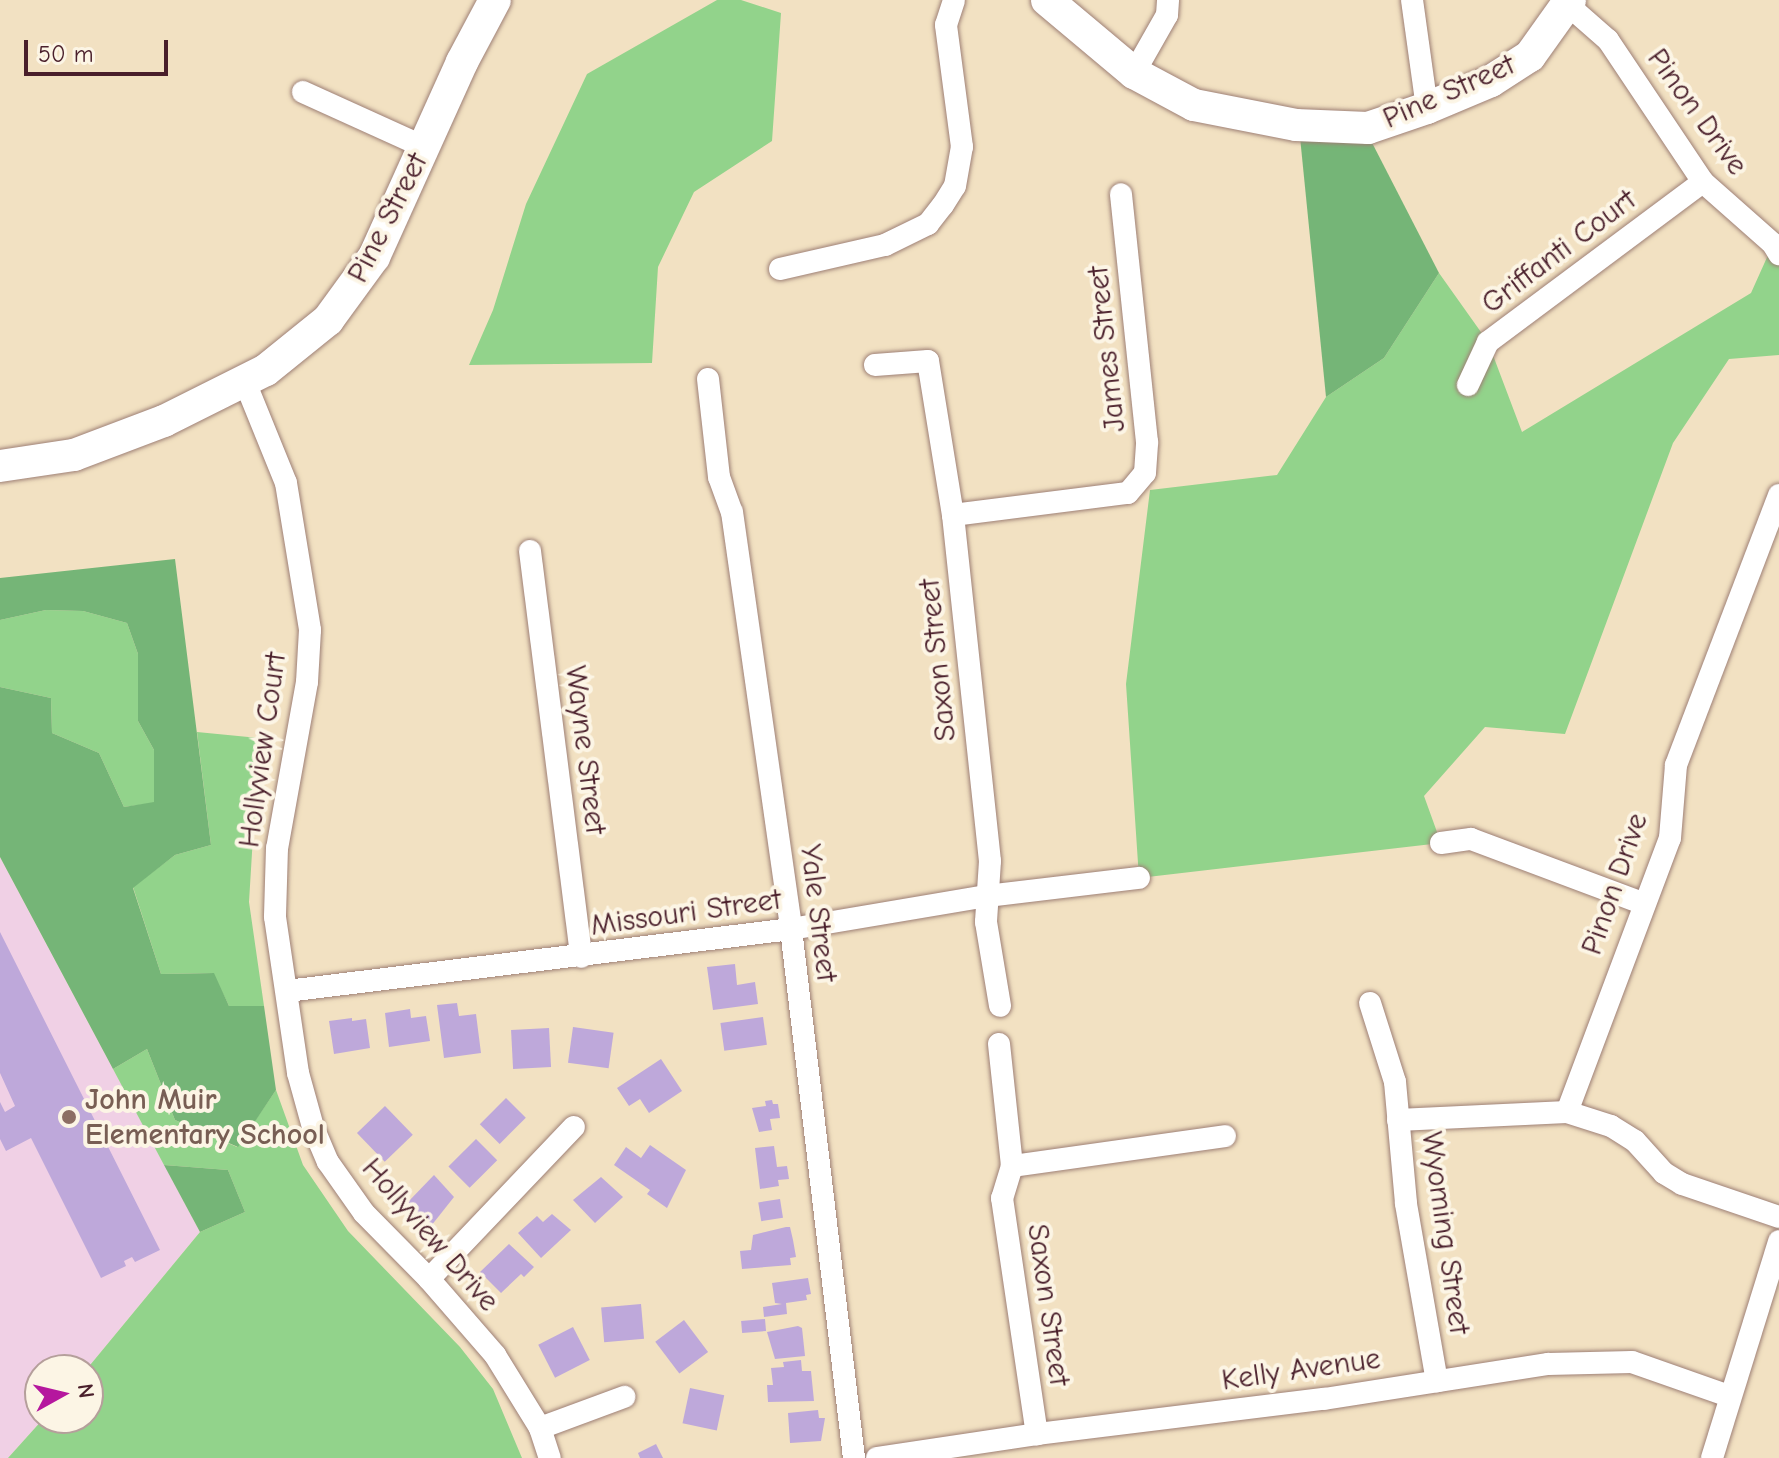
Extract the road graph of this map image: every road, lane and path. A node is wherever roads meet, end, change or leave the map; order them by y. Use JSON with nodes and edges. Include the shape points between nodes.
{"nodes":[{"id":1,"x":495,"y":0,"type":"edge"},
{"id":2,"x":954,"y":0,"type":"edge"},
{"id":3,"x":1047,"y":0,"type":"edge"},
{"id":4,"x":1168,"y":0,"type":"edge"},
{"id":5,"x":1412,"y":0,"type":"edge"},
{"id":6,"x":1569,"y":2,"type":"edge"},
{"id":7,"x":1134,"y":73,"type":"junction"},
{"id":8,"x":303,"y":92,"type":"dead end"},
{"id":9,"x":1427,"y":108,"type":"junction"},
{"id":10,"x":424,"y":147,"type":"junction"},
{"id":11,"x":1703,"y":182,"type":"junction"},
{"id":12,"x":1121,"y":194,"type":"dead end"},
{"id":13,"x":1779,"y":254,"type":"edge"},
{"id":14,"x":780,"y":269,"type":"dead end"},
{"id":15,"x":875,"y":365,"type":"dead end"},
{"id":16,"x":708,"y":379,"type":"dead end"},
{"id":17,"x":245,"y":382,"type":"junction"},
{"id":18,"x":1468,"y":385,"type":"dead end"},
{"id":19,"x":0,"y":466,"type":"edge"},
{"id":20,"x":1779,"y":495,"type":"edge"},
{"id":21,"x":953,"y":515,"type":"junction"},
{"id":22,"x":530,"y":551,"type":"dead end"},
{"id":23,"x":1441,"y":843,"type":"dead end"},
{"id":24,"x":1139,"y":878,"type":"dead end"},
{"id":25,"x":987,"y":896,"type":"junction"},
{"id":26,"x":1642,"y":903,"type":"junction"},
{"id":27,"x":791,"y":929,"type":"junction"},
{"id":28,"x":581,"y":957,"type":"junction"},
{"id":29,"x":287,"y":991,"type":"junction"},
{"id":30,"x":1370,"y":1003,"type":"dead end"},
{"id":31,"x":1000,"y":1006,"type":"dead end"},
{"id":32,"x":999,"y":1044,"type":"dead end"},
{"id":33,"x":1567,"y":1112,"type":"junction"},
{"id":34,"x":1398,"y":1120,"type":"junction"},
{"id":35,"x":574,"y":1127,"type":"dead end"},
{"id":36,"x":1225,"y":1136,"type":"dead end"},
{"id":37,"x":1012,"y":1166,"type":"junction"},
{"id":38,"x":1779,"y":1217,"type":"edge"},
{"id":39,"x":1779,"y":1241,"type":"edge"},
{"id":40,"x":429,"y":1279,"type":"junction"},
{"id":41,"x":1437,"y":1381,"type":"junction"},
{"id":42,"x":1729,"y":1396,"type":"junction"},
{"id":43,"x":624,"y":1397,"type":"dead end"},
{"id":44,"x":540,"y":1428,"type":"junction"},
{"id":45,"x":1037,"y":1434,"type":"junction"},
{"id":46,"x":550,"y":1458,"type":"edge"},
{"id":47,"x":854,"y":1458,"type":"edge"},
{"id":48,"x":877,"y":1458,"type":"edge"},
{"id":49,"x":1712,"y":1458,"type":"edge"}],
"edges":[{"from":1,"to":10,"type":"street","name":"Pine Street"},
{"from":2,"to":14,"type":"street","via":[[946,25],[962,147],[955,186],[943,205],[928,224],[885,245]]},
{"from":3,"to":7,"type":"street","name":"Pine Street"},
{"from":4,"to":7,"type":"street","via":[[1167,15]]},
{"from":5,"to":9,"type":"street"},
{"from":6,"to":9,"type":"street","name":"Pine Street","via":[[1530,56],[1491,81]]},
{"from":6,"to":11,"type":"street","name":"Pinon Drive","via":[[1608,40]]},
{"from":7,"to":9,"type":"street","name":"Pine Street","via":[[1194,105],[1296,125],[1368,128]]},
{"from":8,"to":10,"type":"street"},
{"from":10,"to":17,"type":"street","name":"Pine Street","via":[[355,287],[302,344]]},
{"from":11,"to":13,"type":"street","name":"Pinon Drive"},
{"from":11,"to":18,"type":"street","name":"Griffanti Court","via":[[1488,342]]},
{"from":12,"to":21,"type":"street","name":"James Street","via":[[1147,442],[1145,473],[1128,493]]},
{"from":15,"to":21,"type":"street","name":"Saxon Street","via":[[928,361]]},
{"from":16,"to":27,"type":"street","name":"Yale Street"},
{"from":17,"to":19,"type":"street","name":"Pine Street","via":[[164,421],[74,455]]},
{"from":17,"to":29,"type":"street","name":"Hollyview Court","via":[[286,483],[310,630],[307,682],[277,848],[275,917]]},
{"from":20,"to":26,"type":"street","name":"Pinon Drive","via":[[1676,765],[1670,838]]},
{"from":21,"to":25,"type":"street","name":"Saxon Street","via":[[990,861]]},
{"from":22,"to":28,"type":"street","name":"Wayne Street"},
{"from":23,"to":26,"type":"street","via":[[1471,839]]},
{"from":24,"to":25,"type":"street","name":"Missouri Street"},
{"from":25,"to":27,"type":"street","name":"Missouri Street"},
{"from":25,"to":31,"type":"street","name":"Saxon Street","via":[[986,922]]},
{"from":26,"to":33,"type":"street","name":"Pinon Drive"},
{"from":27,"to":28,"type":"street","name":"Missouri Street"},
{"from":27,"to":47,"type":"street","name":"Yale Street"},
{"from":28,"to":29,"type":"street","name":"Missouri Street"},
{"from":29,"to":40,"type":"street","name":"Hollyview Drive","via":[[298,1073],[328,1162],[364,1213]]},
{"from":30,"to":34,"type":"street","via":[[1395,1082]]},
{"from":32,"to":37,"type":"street","name":"Saxon Street"},
{"from":33,"to":34,"type":"street","name":"Wyoming Street"},
{"from":33,"to":38,"type":"street","name":"Wyoming Street","via":[[1611,1126],[1635,1141],[1664,1173],[1682,1184]]},
{"from":34,"to":41,"type":"street","name":"Wyoming Street","via":[[1406,1204]]},
{"from":35,"to":40,"type":"street"},
{"from":36,"to":37,"type":"street"},
{"from":37,"to":45,"type":"street","name":"Saxon Street","via":[[1002,1198]]},
{"from":39,"to":42,"type":"street"},
{"from":40,"to":44,"type":"street","name":"Hollyview Drive","via":[[495,1355]]},
{"from":41,"to":42,"type":"street","name":"Kelly Avenue","via":[[1548,1364],[1632,1362]]},
{"from":41,"to":45,"type":"street","name":"Kelly Avenue"},
{"from":42,"to":49,"type":"street"},
{"from":43,"to":44,"type":"street"},
{"from":44,"to":46,"type":"street","name":"Hollyview Drive"},
{"from":45,"to":48,"type":"street","name":"Kelly Avenue"}]}
